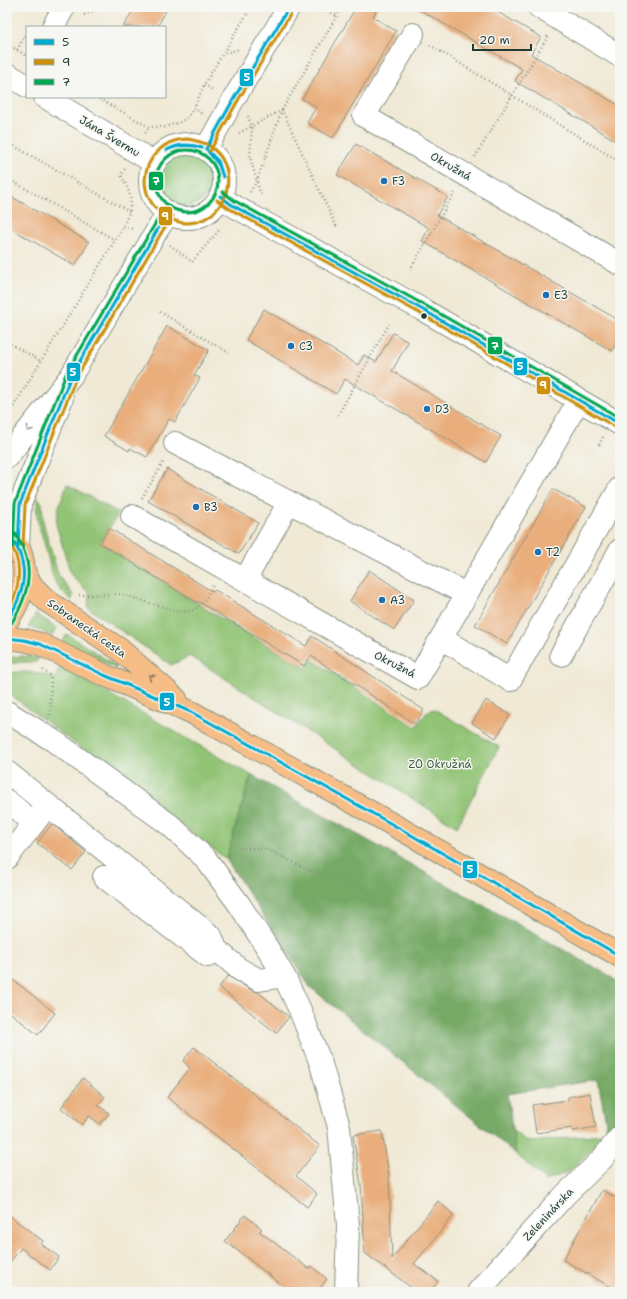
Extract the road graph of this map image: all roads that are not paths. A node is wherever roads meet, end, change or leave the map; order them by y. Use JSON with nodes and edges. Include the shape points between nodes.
{"nodes":[{"id":1,"x":289,"y":7,"type":"edge"},
{"id":2,"x":539,"y":7,"type":"edge"},
{"id":3,"x":72,"y":14,"type":"edge"},
{"id":4,"x":54,"y":26,"type":"edge"},
{"id":5,"x":413,"y":34,"type":"road end"},
{"id":6,"x":620,"y":56,"type":"edge"},
{"id":7,"x":47,"y":98,"type":"edge"},
{"id":8,"x":206,"y":149,"type":"junction"},
{"id":9,"x":155,"y":162,"type":"junction"},
{"id":10,"x":220,"y":196,"type":"junction"},
{"id":11,"x":169,"y":213,"type":"junction"},
{"id":12,"x":620,"y":264,"type":"edge"},
{"id":13,"x":71,"y":376,"type":"junction"},
{"id":14,"x":579,"y":400,"type":"junction"},
{"id":15,"x":620,"y":424,"type":"edge"},
{"id":16,"x":175,"y":443,"type":"road end"},
{"id":17,"x":7,"y":457,"type":"edge"},
{"id":18,"x":620,"y":488,"type":"edge"},
{"id":19,"x":289,"y":502,"type":"junction"},
{"id":20,"x":132,"y":516,"type":"road end"},
{"id":21,"x":12,"y":539,"type":"edge"},
{"id":22,"x":620,"y":550,"type":"edge"},
{"id":23,"x":24,"y":571,"type":"junction"},
{"id":24,"x":245,"y":580,"type":"junction"},
{"id":25,"x":466,"y":594,"type":"junction"},
{"id":26,"x":7,"y":621,"type":"edge"},
{"id":27,"x":7,"y":638,"type":"edge"},
{"id":28,"x":441,"y":638,"type":"junction"},
{"id":29,"x":561,"y":655,"type":"dead end"},
{"id":30,"x":7,"y":712,"type":"edge"},
{"id":31,"x":191,"y":712,"type":"junction"},
{"id":32,"x":7,"y":772,"type":"edge"},
{"id":33,"x":7,"y":801,"type":"edge"},
{"id":34,"x":48,"y":805,"type":"junction"},
{"id":35,"x":34,"y":823,"type":"junction"},
{"id":36,"x":7,"y":858,"type":"edge"},
{"id":37,"x":104,"y":876,"type":"dead end"},
{"id":38,"x":216,"y":949,"type":"junction"},
{"id":39,"x":620,"y":956,"type":"edge"},
{"id":40,"x":284,"y":976,"type":"junction"},
{"id":41,"x":620,"y":1137,"type":"edge"},
{"id":42,"x":611,"y":1162,"type":"edge"},
{"id":43,"x":346,"y":1292,"type":"edge"},
{"id":44,"x":478,"y":1292,"type":"edge"}],
"edges":[{"from":1,"to":8,"type":"street"},
{"from":2,"to":6,"type":"street"},
{"from":3,"to":4,"type":"street"},
{"from":5,"to":12,"type":"street","name":"Okružná","via":[[364,116]]},
{"from":7,"to":9,"type":"street","name":"Jána Švermu"},
{"from":8,"to":9,"type":"street","via":[[187,144],[178,146],[168,149]]},
{"from":8,"to":10,"type":"street","via":[[220,165],[223,175]]},
{"from":9,"to":11,"type":"street","via":[[150,178],[151,191],[156,202]]},
{"from":10,"to":11,"type":"street","via":[[215,205],[198,216],[178,217]]},
{"from":10,"to":14,"type":"street"},
{"from":11,"to":13,"type":"street"},
{"from":13,"to":17,"type":"street","one_way":true},
{"from":13,"to":21,"type":"street","via":[[20,504]]},
{"from":14,"to":15,"type":"street"},
{"from":14,"to":25,"type":"street"},
{"from":16,"to":19,"type":"street"},
{"from":18,"to":28,"type":"street","via":[[510,680]]},
{"from":19,"to":24,"type":"street"},
{"from":19,"to":25,"type":"street"},
{"from":20,"to":24,"type":"street","name":"Okružná"},
{"from":21,"to":23,"type":"main road","via":[[22,559]]},
{"from":22,"to":29,"type":"street"},
{"from":23,"to":26,"type":"main road","via":[[21,598]]},
{"from":31,"to":23,"type":"main road","name":"Sobranecká cesta","one_way":true,"via":[[119,649],[47,601],[32,586]]},
{"from":24,"to":28,"type":"street","name":"Okružná","via":[[418,678]]},
{"from":25,"to":28,"type":"street"},
{"from":27,"to":31,"type":"main road","name":"Sobranecká cesta","via":[[40,644]]},
{"from":30,"to":40,"type":"street","via":[[51,739],[170,825],[205,858],[239,904]]},
{"from":31,"to":39,"type":"main road","name":"Sobranecká cesta"},
{"from":32,"to":34,"type":"street"},
{"from":33,"to":35,"type":"street"},
{"from":34,"to":35,"type":"street"},
{"from":34,"to":38,"type":"street","via":[[211,936]]},
{"from":35,"to":36,"type":"street"},
{"from":37,"to":38,"type":"street","via":[[208,956]]},
{"from":38,"to":40,"type":"street","via":[[239,969],[259,980]]},
{"from":40,"to":43,"type":"street","via":[[321,1064],[339,1127],[348,1225]]},
{"from":41,"to":42,"type":"street","name":"Zeleninárska"},
{"from":42,"to":44,"type":"street","name":"Zeleninárska","via":[[565,1195]]}]}
